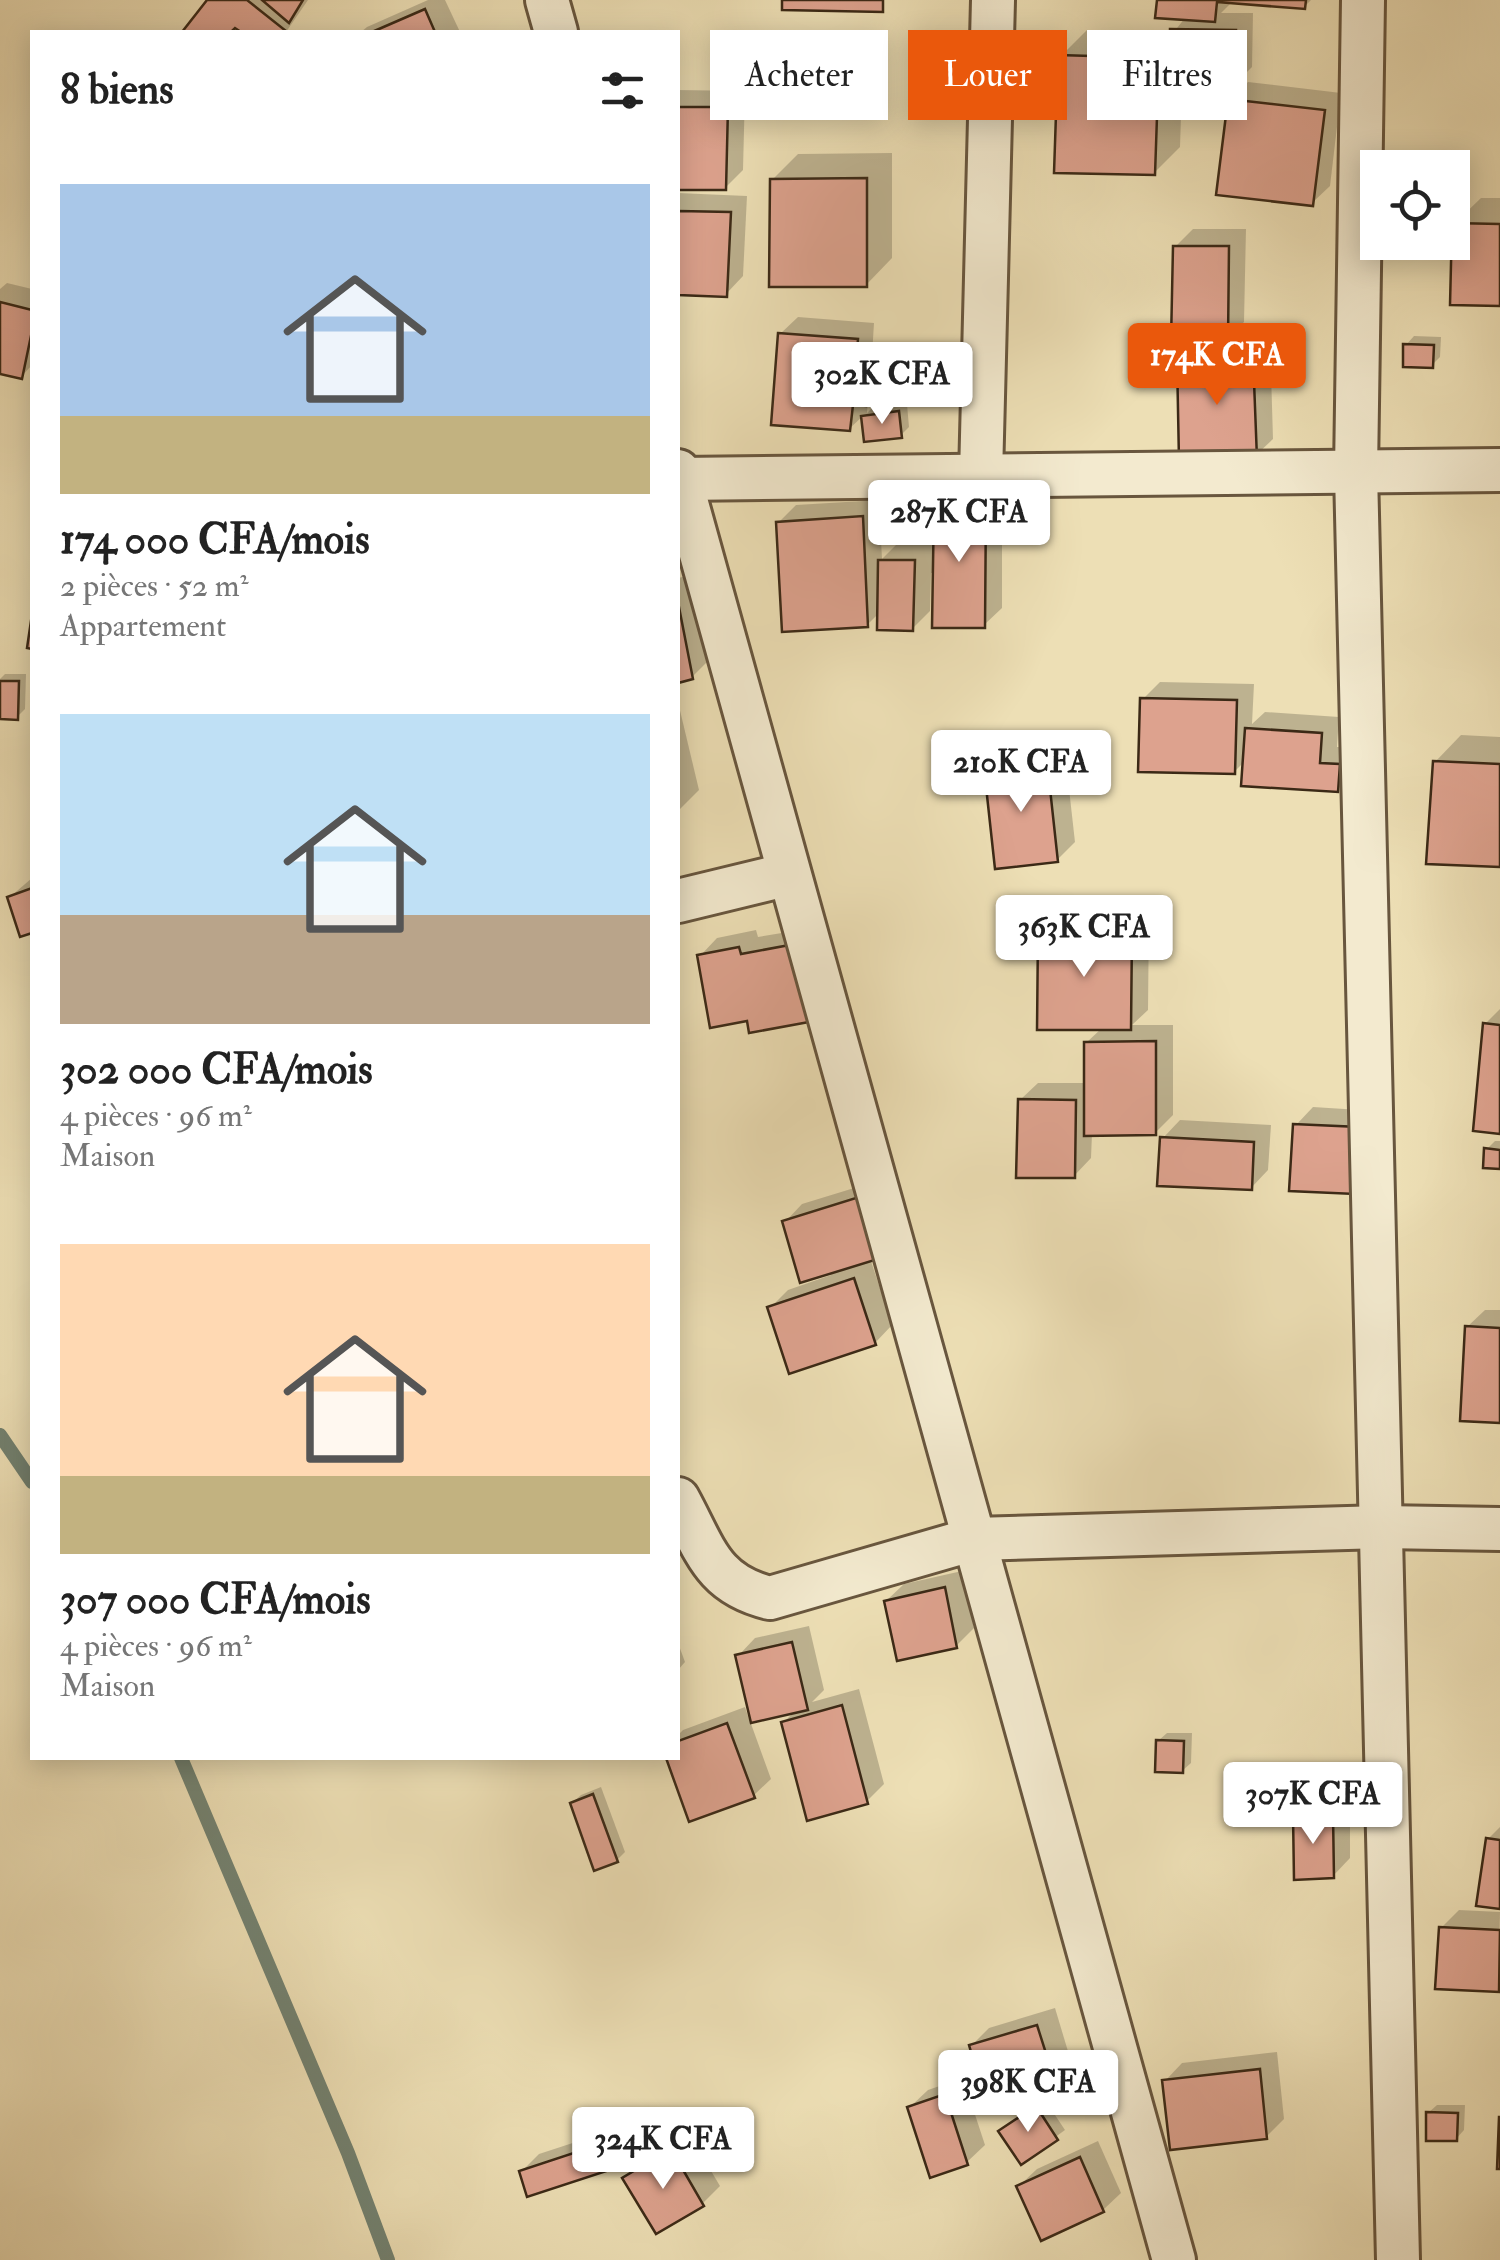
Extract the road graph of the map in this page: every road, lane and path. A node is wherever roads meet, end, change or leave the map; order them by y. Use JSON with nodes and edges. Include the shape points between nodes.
{"nodes":[{"id":1,"x":547,"y":0,"type":"edge"},
{"id":2,"x":993,"y":0,"type":"edge"},
{"id":3,"x":1363,"y":0,"type":"edge"},
{"id":4,"x":555,"y":30,"type":"edge"},
{"id":5,"x":1500,"y":470,"type":"edge"},
{"id":6,"x":1356,"y":472,"type":"junction"},
{"id":7,"x":680,"y":475,"type":"edge"},
{"id":8,"x":981,"y":476,"type":"junction"},
{"id":9,"x":680,"y":479,"type":"edge"},
{"id":10,"x":789,"y":874,"type":"junction"},
{"id":11,"x":680,"y":901,"type":"edge"},
{"id":12,"x":680,"y":1503,"type":"edge"},
{"id":13,"x":1382,"y":1527,"type":"junction"},
{"id":14,"x":1500,"y":1530,"type":"edge"},
{"id":15,"x":974,"y":1538,"type":"junction"},
{"id":16,"x":1174,"y":2260,"type":"edge"},
{"id":17,"x":1398,"y":2260,"type":"edge"}],
"edges":[{"from":1,"to":4,"type":"street"},
{"from":2,"to":8,"type":"street"},
{"from":3,"to":6,"type":"street"},
{"from":5,"to":6,"type":"street"},
{"from":6,"to":8,"type":"street"},
{"from":6,"to":13,"type":"street"},
{"from":7,"to":8,"type":"street"},
{"from":9,"to":10,"type":"street"},
{"from":10,"to":11,"type":"street"},
{"from":10,"to":15,"type":"street"},
{"from":12,"to":15,"type":"street","via":[[720,1575],[744,1592],[770,1598]]},
{"from":13,"to":14,"type":"street"},
{"from":13,"to":15,"type":"street"},
{"from":13,"to":17,"type":"street"},
{"from":15,"to":16,"type":"street"}]}
